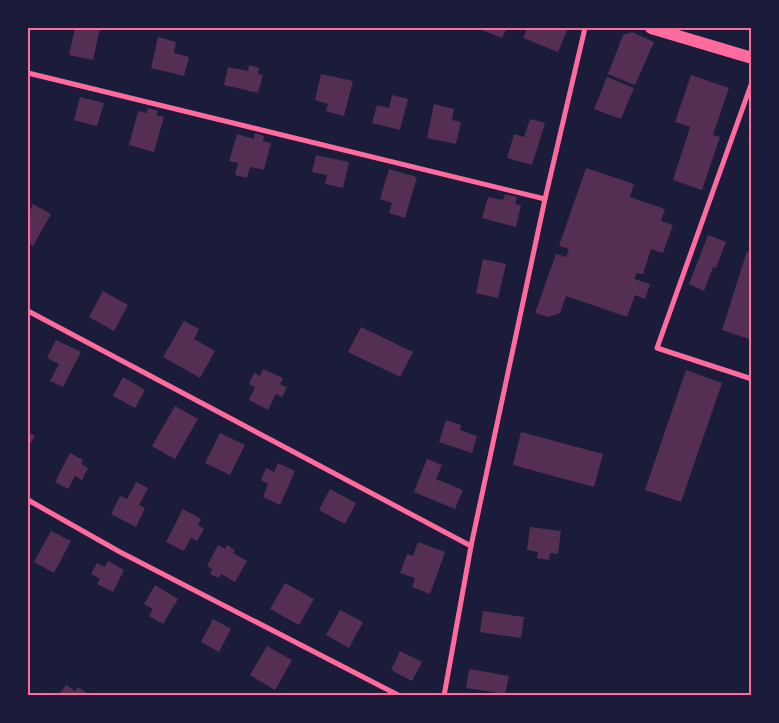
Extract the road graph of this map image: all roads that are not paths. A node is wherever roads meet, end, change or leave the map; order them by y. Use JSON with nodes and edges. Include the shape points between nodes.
{"nodes":[{"id":1,"x":585,"y":28,"type":"edge"},
{"id":2,"x":651,"y":28,"type":"edge"},
{"id":3,"x":752,"y":58,"type":"edge"},
{"id":4,"x":28,"y":74,"type":"edge"},
{"id":5,"x":752,"y":82,"type":"edge"},
{"id":6,"x":545,"y":199,"type":"junction"},
{"id":7,"x":28,"y":311,"type":"edge"},
{"id":8,"x":752,"y":379,"type":"edge"},
{"id":9,"x":28,"y":500,"type":"edge"},
{"id":10,"x":472,"y":546,"type":"junction"},
{"id":11,"x":400,"y":696,"type":"edge"},
{"id":12,"x":444,"y":696,"type":"edge"}],
"edges":[{"from":1,"to":6,"type":"street"},
{"from":2,"to":3,"type":"main road"},
{"from":4,"to":6,"type":"street"},
{"from":5,"to":8,"type":"street","via":[[657,348]]},
{"from":6,"to":10,"type":"street"},
{"from":7,"to":10,"type":"street"},
{"from":9,"to":11,"type":"street","via":[[120,552]]},
{"from":10,"to":12,"type":"street"}]}
